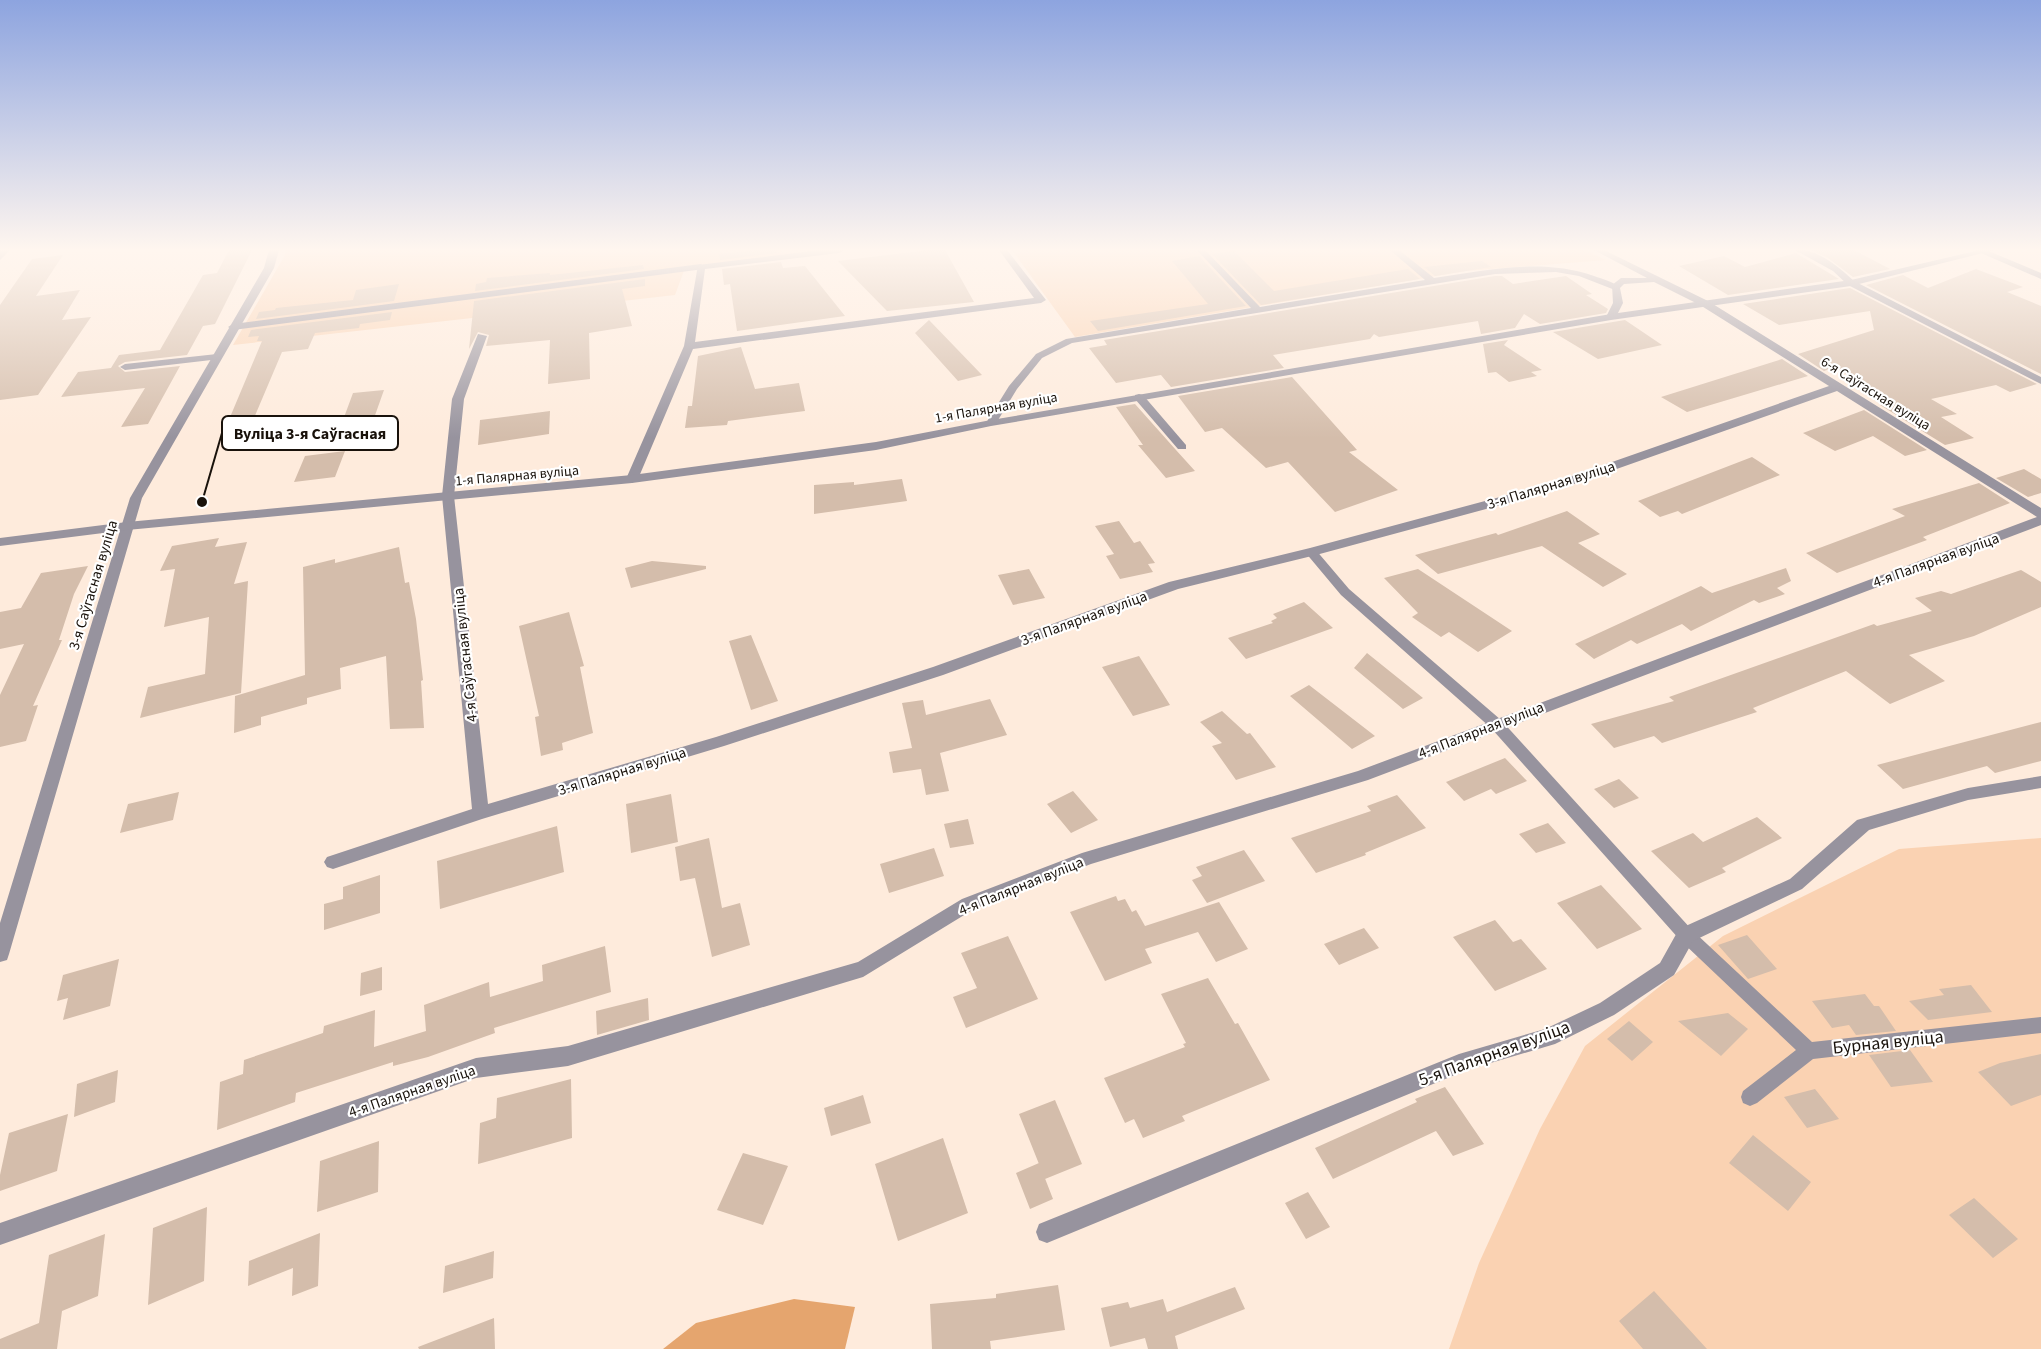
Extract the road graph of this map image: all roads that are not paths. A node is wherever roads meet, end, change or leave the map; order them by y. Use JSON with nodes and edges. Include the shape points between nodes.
{"nodes":[{"id":1,"x":242,"y":313,"type":"edge"},
{"id":2,"x":343,"y":313,"type":"edge"},
{"id":3,"x":694,"y":313,"type":"edge"},
{"id":4,"x":942,"y":313,"type":"edge"},
{"id":5,"x":1247,"y":313,"type":"edge"},
{"id":6,"x":1613,"y":313,"type":"edge"},
{"id":7,"x":1638,"y":313,"type":"edge"},
{"id":8,"x":1720,"y":313,"type":"edge"},
{"id":9,"x":1909,"y":313,"type":"edge"},
{"id":10,"x":1611,"y":317,"type":"junction"},
{"id":11,"x":233,"y":327,"type":"junction"},
{"id":12,"x":482,"y":336,"type":"dead end"},
{"id":13,"x":689,"y":346,"type":"junction"},
{"id":14,"x":217,"y":357,"type":"junction"},
{"id":15,"x":125,"y":367,"type":"dead end"},
{"id":16,"x":2041,"y":381,"type":"edge"},
{"id":17,"x":1838,"y":387,"type":"junction"},
{"id":18,"x":1139,"y":397,"type":"junction"},
{"id":19,"x":991,"y":423,"type":"junction"},
{"id":20,"x":1182,"y":447,"type":"dead end"},
{"id":21,"x":632,"y":479,"type":"junction"},
{"id":22,"x":448,"y":496,"type":"junction"},
{"id":23,"x":2041,"y":514,"type":"edge"},
{"id":24,"x":2041,"y":520,"type":"edge"},
{"id":25,"x":127,"y":526,"type":"junction"},
{"id":26,"x":0,"y":542,"type":"edge"},
{"id":27,"x":1311,"y":552,"type":"junction"},
{"id":28,"x":1496,"y":724,"type":"junction"},
{"id":29,"x":2041,"y":782,"type":"edge"},
{"id":30,"x":481,"y":813,"type":"junction"},
{"id":31,"x":333,"y":862,"type":"dead end"},
{"id":32,"x":1686,"y":935,"type":"junction"},
{"id":33,"x":0,"y":954,"type":"edge"},
{"id":34,"x":2041,"y":1025,"type":"edge"},
{"id":35,"x":1809,"y":1051,"type":"junction"},
{"id":36,"x":1750,"y":1097,"type":"dead end"},
{"id":37,"x":1047,"y":1232,"type":"dead end"},
{"id":38,"x":0,"y":1234,"type":"edge"}],
"edges":[{"from":1,"to":11,"type":"street","name":"3-я Саўгасная вуліца"},
{"from":2,"to":11,"type":"lane"},
{"from":3,"to":13,"type":"street"},
{"from":4,"to":13,"type":"street"},
{"from":5,"to":19,"type":"lane","via":[[1069,341],[1039,356]]},
{"from":6,"to":10,"type":"street"},
{"from":7,"to":10,"type":"street","name":"1-я Палярная вуліца"},
{"from":8,"to":17,"type":"street","name":"6-я Саўгасная вуліца"},
{"from":9,"to":16,"type":"street"},
{"from":10,"to":18,"type":"street","name":"1-я Палярная вуліца"},
{"from":11,"to":14,"type":"street","name":"3-я Саўгасная вуліца"},
{"from":12,"to":22,"type":"street","name":"4-я Саўгасная вуліца","via":[[458,399]]},
{"from":13,"to":21,"type":"street"},
{"from":14,"to":15,"type":"lane"},
{"from":14,"to":25,"type":"street","name":"3-я Саўгасная вуліца","via":[[136,498]]},
{"from":17,"to":23,"type":"street","name":"6-я Саўгасная вуліца"},
{"from":17,"to":27,"type":"street","name":"3-я Палярная вуліца","via":[[1556,486]]},
{"from":18,"to":19,"type":"street","name":"1-я Палярная вуліца"},
{"from":18,"to":20,"type":"lane"},
{"from":19,"to":21,"type":"street","name":"1-я Палярная вуліца","via":[[876,446]]},
{"from":21,"to":22,"type":"street","name":"1-я Палярная вуліца"},
{"from":22,"to":25,"type":"street","name":"1-я Палярная вуліца"},
{"from":22,"to":30,"type":"street","name":"4-я Саўгасная вуліца"},
{"from":24,"to":28,"type":"street","name":"4-я Палярная вуліца"},
{"from":25,"to":26,"type":"street","name":"1-я Палярная вуліца"},
{"from":25,"to":33,"type":"street","name":"3-я Саўгасная вуліца"},
{"from":27,"to":28,"type":"lane","via":[[1346,592]]},
{"from":27,"to":30,"type":"street","name":"3-я Палярная вуліца","via":[[1174,585],[938,671]]},
{"from":28,"to":32,"type":"lane"},
{"from":28,"to":38,"type":"street","name":"4-я Палярная вуліца","via":[[1362,776],[1088,858],[969,904],[863,969],[568,1056],[476,1068]]},
{"from":29,"to":32,"type":"street","via":[[1968,794],[1863,825],[1796,884]]},
{"from":30,"to":31,"type":"street","name":"3-я Палярная вуліца"},
{"from":32,"to":35,"type":"lane"},
{"from":32,"to":37,"type":"street","name":"5-я Палярная вуліца","via":[[1667,969],[1606,1009],[1548,1037],[1466,1061]]},
{"from":34,"to":35,"type":"lane","name":"Бурная вуліца"},
{"from":35,"to":36,"type":"lane"}]}
